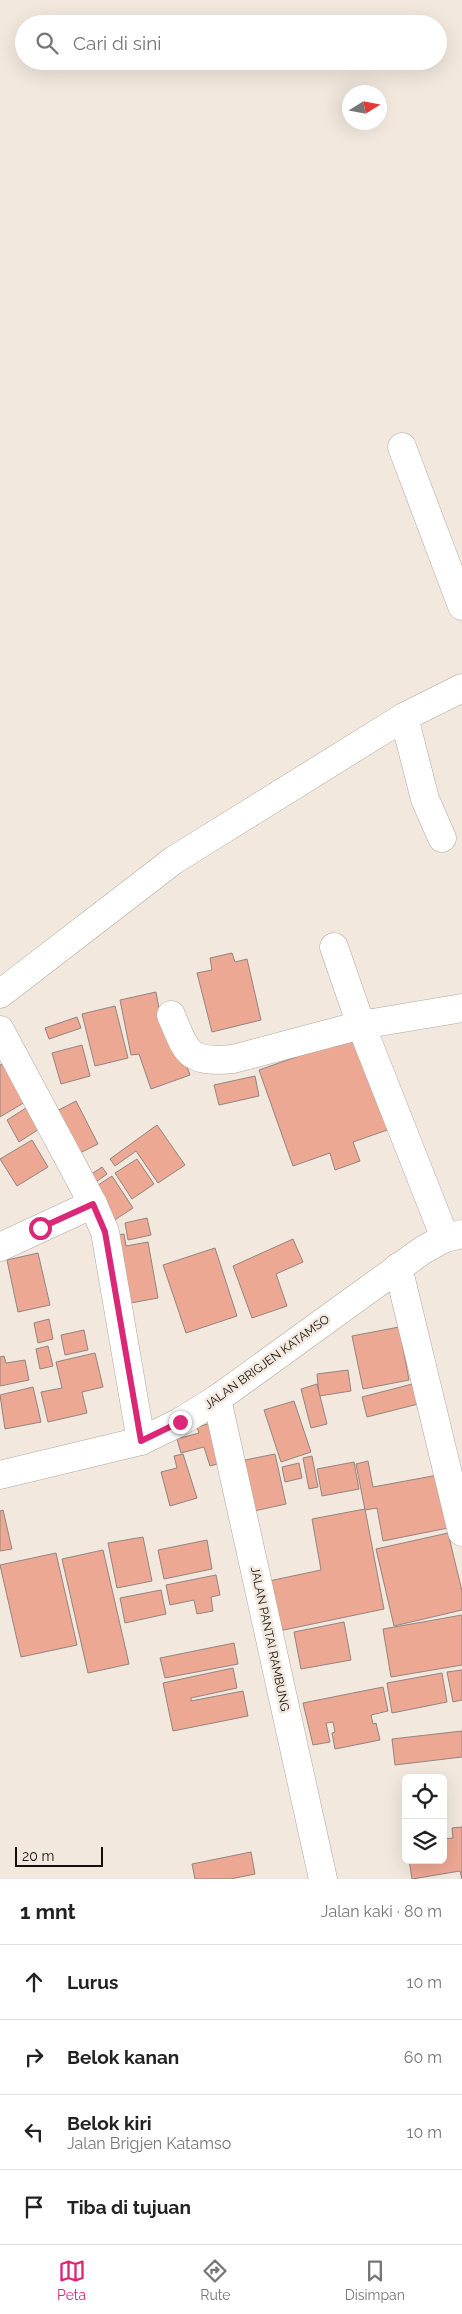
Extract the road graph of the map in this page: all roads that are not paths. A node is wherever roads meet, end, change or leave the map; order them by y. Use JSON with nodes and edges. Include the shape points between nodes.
{"nodes":[{"id":1,"x":402,"y":447,"type":"dead end"},
{"id":2,"x":462,"y":606,"type":"edge"},
{"id":3,"x":462,"y":688,"type":"edge"},
{"id":4,"x":404,"y":717,"type":"junction"},
{"id":5,"x":442,"y":838,"type":"dead end"},
{"id":6,"x":334,"y":947,"type":"dead end"},
{"id":7,"x":0,"y":994,"type":"edge"},
{"id":8,"x":462,"y":1008,"type":"edge"},
{"id":9,"x":171,"y":1015,"type":"dead end"},
{"id":10,"x":360,"y":1025,"type":"junction"},
{"id":11,"x":0,"y":1030,"type":"edge"},
{"id":12,"x":93,"y":1204,"type":"junction"},
{"id":13,"x":454,"y":1236,"type":"edge"},
{"id":14,"x":0,"y":1247,"type":"edge"},
{"id":15,"x":398,"y":1267,"type":"junction"},
{"id":16,"x":218,"y":1399,"type":"junction"},
{"id":17,"x":141,"y":1441,"type":"junction"},
{"id":18,"x":0,"y":1475,"type":"edge"},
{"id":19,"x":462,"y":1532,"type":"edge"},
{"id":20,"x":323,"y":1879,"type":"edge"}],
"edges":[{"from":1,"to":2,"type":"street"},
{"from":3,"to":4,"type":"street"},
{"from":4,"to":5,"type":"street","via":[[425,798]]},
{"from":4,"to":7,"type":"street","via":[[174,860]]},
{"from":6,"to":10,"type":"street"},
{"from":8,"to":10,"type":"street"},
{"from":9,"to":10,"type":"street","via":[[185,1049],[198,1058],[214,1061],[233,1059]]},
{"from":10,"to":13,"type":"street"},
{"from":11,"to":12,"type":"street"},
{"from":12,"to":14,"type":"street"},
{"from":12,"to":17,"type":"street","via":[[105,1232]]},
{"from":13,"to":15,"type":"street","name":"JALAN BRIGJEN KATAMSO"},
{"from":15,"to":16,"type":"street","name":"JALAN BRIGJEN KATAMSO"},
{"from":15,"to":19,"type":"street"},
{"from":16,"to":17,"type":"street","name":"JALAN BRIGJEN KATAMSO"},
{"from":16,"to":20,"type":"street","name":"JALAN PANTAI RAMBUNG"},
{"from":17,"to":18,"type":"street","name":"JALAN BRIGJEN KATAMSO"}]}
